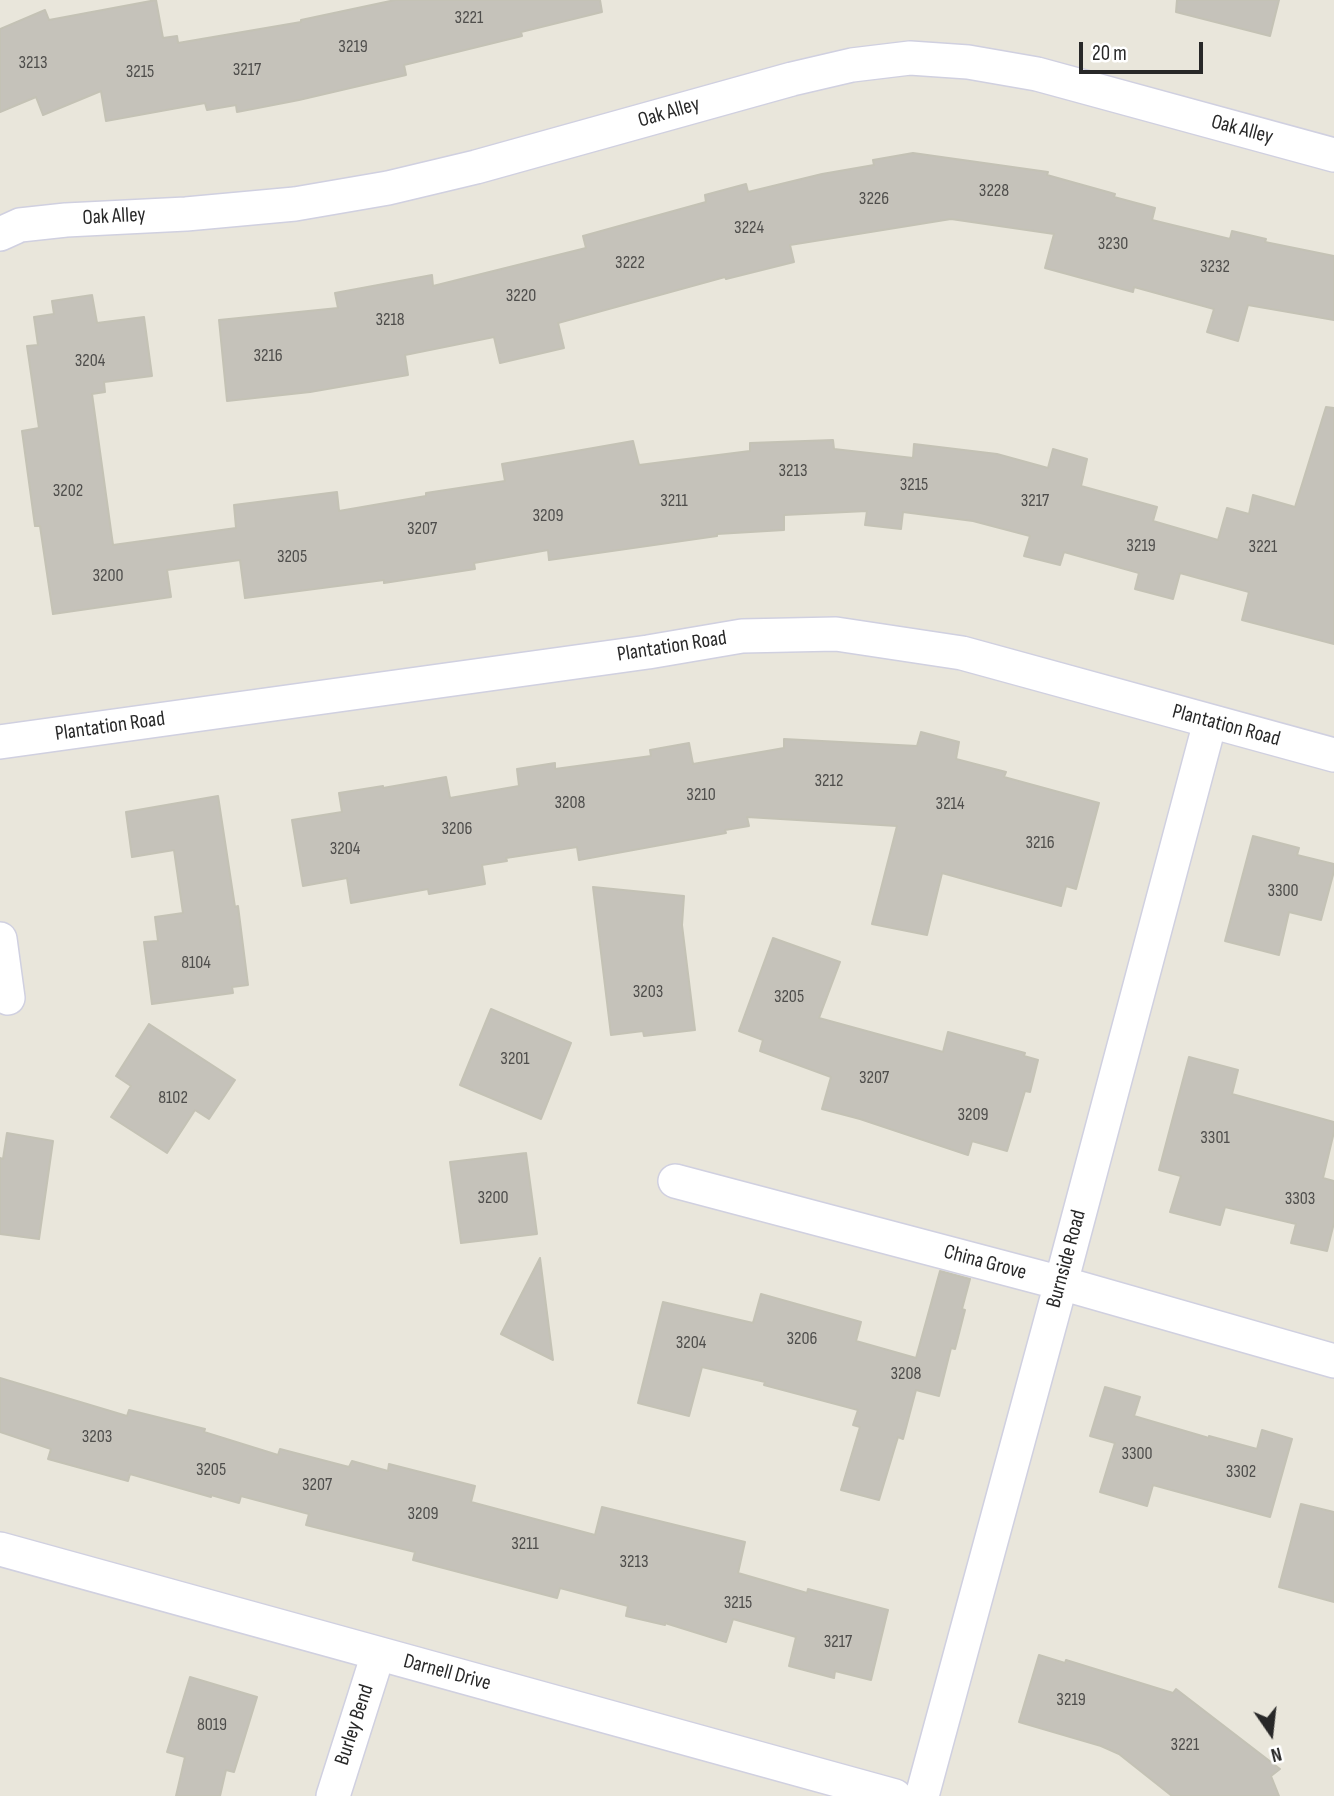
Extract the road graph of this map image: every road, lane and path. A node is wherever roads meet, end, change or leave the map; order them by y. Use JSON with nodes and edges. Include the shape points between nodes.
{"nodes":[{"id":1,"x":1334,"y":155,"type":"edge"},
{"id":2,"x":0,"y":234,"type":"edge"},
{"id":3,"x":1210,"y":722,"type":"junction"},
{"id":4,"x":0,"y":742,"type":"edge"},
{"id":5,"x":1334,"y":755,"type":"edge"},
{"id":6,"x":0,"y":939,"type":"edge"},
{"id":7,"x":8,"y":998,"type":"dead end"},
{"id":8,"x":675,"y":1181,"type":"dead end"},
{"id":9,"x":1061,"y":1283,"type":"junction"},
{"id":10,"x":1334,"y":1361,"type":"edge"},
{"id":11,"x":0,"y":1549,"type":"edge"},
{"id":12,"x":378,"y":1654,"type":"junction"},
{"id":13,"x":332,"y":1796,"type":"edge"},
{"id":14,"x":895,"y":1796,"type":"edge"},
{"id":15,"x":922,"y":1796,"type":"edge"}],
"edges":[{"from":1,"to":2,"type":"street","name":"Oak Alley","via":[[1037,74],[910,58],[804,76],[388,188],[295,204],[20,225]]},
{"from":3,"to":4,"type":"street","name":"Plantation Road","via":[[962,653],[836,634],[742,636]]},
{"from":3,"to":5,"type":"street","name":"Plantation Road"},
{"from":3,"to":9,"type":"street","name":"Burnside Road"},
{"from":6,"to":7,"type":"street"},
{"from":8,"to":9,"type":"street","name":"China Grove"},
{"from":9,"to":10,"type":"street","name":"China Grove"},
{"from":9,"to":15,"type":"street","name":"Burnside Road"},
{"from":11,"to":12,"type":"street","name":"Darnell Drive"},
{"from":12,"to":13,"type":"street","name":"Burley Bend"},
{"from":12,"to":14,"type":"street","name":"Darnell Drive"}]}
